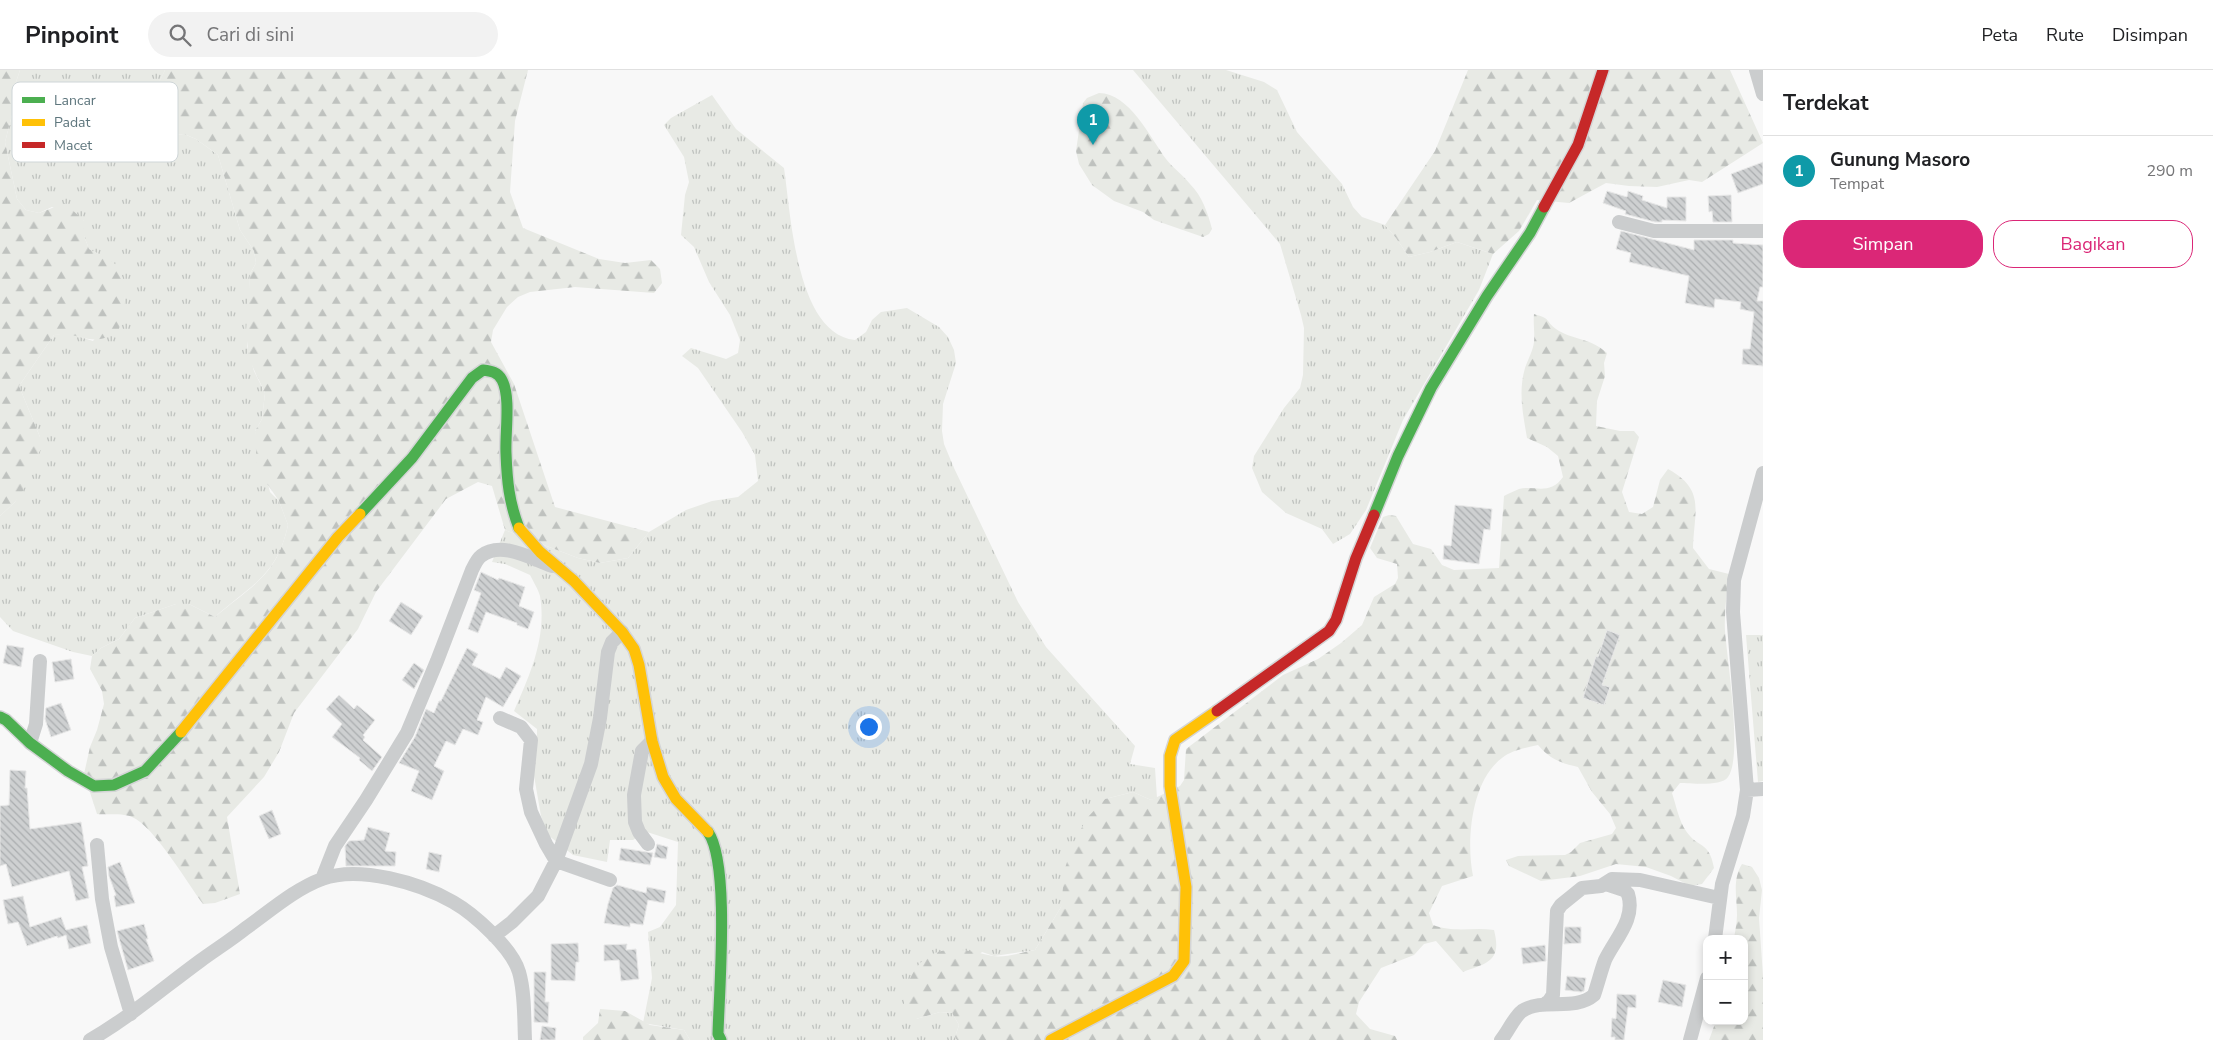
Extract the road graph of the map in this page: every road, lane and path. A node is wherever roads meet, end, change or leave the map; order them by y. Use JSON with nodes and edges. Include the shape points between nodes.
{"nodes":[{"id":1,"x":1603,"y":70,"type":"edge"},
{"id":2,"x":1757,"y":70,"type":"edge"},
{"id":3,"x":1763,"y":94,"type":"edge"},
{"id":4,"x":1619,"y":222,"type":"dead end"},
{"id":5,"x":1763,"y":231,"type":"edge"},
{"id":6,"x":1763,"y":473,"type":"edge"},
{"id":7,"x":560,"y":569,"type":"junction"},
{"id":8,"x":622,"y":632,"type":"junction"},
{"id":9,"x":40,"y":660,"type":"dead end"},
{"id":10,"x":0,"y":717,"type":"edge"},
{"id":11,"x":500,"y":718,"type":"dead end"},
{"id":12,"x":652,"y":741,"type":"junction"},
{"id":13,"x":30,"y":743,"type":"junction"},
{"id":14,"x":1763,"y":789,"type":"edge"},
{"id":15,"x":1747,"y":790,"type":"junction"},
{"id":16,"x":648,"y":844,"type":"dead end"},
{"id":17,"x":98,"y":845,"type":"dead end"},
{"id":18,"x":556,"y":861,"type":"junction"},
{"id":19,"x":322,"y":879,"type":"junction"},
{"id":20,"x":610,"y":880,"type":"dead end"},
{"id":21,"x":1606,"y":884,"type":"junction"},
{"id":22,"x":1719,"y":898,"type":"junction"},
{"id":23,"x":1716,"y":935,"type":"edge"},
{"id":24,"x":494,"y":936,"type":"junction"},
{"id":25,"x":1706,"y":980,"type":"edge"},
{"id":26,"x":1546,"y":1003,"type":"junction"},
{"id":27,"x":130,"y":1014,"type":"junction"},
{"id":28,"x":90,"y":1040,"type":"edge"},
{"id":29,"x":525,"y":1040,"type":"edge"},
{"id":30,"x":721,"y":1040,"type":"edge"},
{"id":31,"x":1051,"y":1040,"type":"edge"},
{"id":32,"x":1501,"y":1040,"type":"edge"},
{"id":33,"x":1690,"y":1040,"type":"edge"}],
"edges":[{"from":1,"to":31,"type":"street","via":[[1578,145],[1530,233],[1487,296],[1418,413],[1394,464],[1329,631],[1175,740],[1170,756],[1170,786],[1186,887],[1184,961],[1173,976]]},
{"from":2,"to":3,"type":"street"},
{"from":4,"to":5,"type":"street","via":[[1654,231]]},
{"from":6,"to":15,"type":"street","via":[[1734,580],[1733,612]]},
{"from":7,"to":8,"type":"street"},
{"from":7,"to":13,"type":"street","via":[[520,530],[510,504],[506,392],[502,379],[494,371],[483,370],[472,378],[412,458],[338,537],[178,737],[145,771],[114,786],[94,786]]},
{"from":7,"to":19,"type":"street","via":[[509,550],[493,550],[480,557],[407,733],[335,846]]},
{"from":8,"to":12,"type":"street","via":[[634,649],[639,665]]},
{"from":8,"to":18,"type":"street","via":[[608,652],[591,764]]},
{"from":9,"to":13,"type":"street","via":[[36,724]]},
{"from":10,"to":13,"type":"street"},
{"from":11,"to":18,"type":"street","via":[[521,727],[531,740],[526,789],[531,812]]},
{"from":12,"to":16,"type":"street","via":[[642,751],[634,796],[635,822]]},
{"from":12,"to":30,"type":"street","via":[[669,790],[707,830],[714,840],[719,859],[718,1034]]},
{"from":14,"to":15,"type":"street"},
{"from":15,"to":22,"type":"street","via":[[1743,816]]},
{"from":17,"to":27,"type":"street","via":[[102,899],[111,947]]},
{"from":18,"to":20,"type":"street"},
{"from":18,"to":24,"type":"street","via":[[538,896]]},
{"from":19,"to":24,"type":"street","via":[[365,874],[417,885],[461,906]]},
{"from":19,"to":27,"type":"street","via":[[273,908]]},
{"from":21,"to":22,"type":"street","via":[[1612,879],[1640,880]]},
{"from":21,"to":26,"type":"street","via":[[1582,888],[1559,907],[1552,995]]},
{"from":21,"to":26,"type":"street","via":[[1628,894],[1627,918],[1605,960],[1594,995],[1574,1003]]},
{"from":22,"to":23,"type":"street"},
{"from":24,"to":29,"type":"street","via":[[511,955],[519,971]]},
{"from":25,"to":33,"type":"street"},
{"from":26,"to":32,"type":"street","via":[[1522,1011]]},
{"from":27,"to":28,"type":"street"}]}
